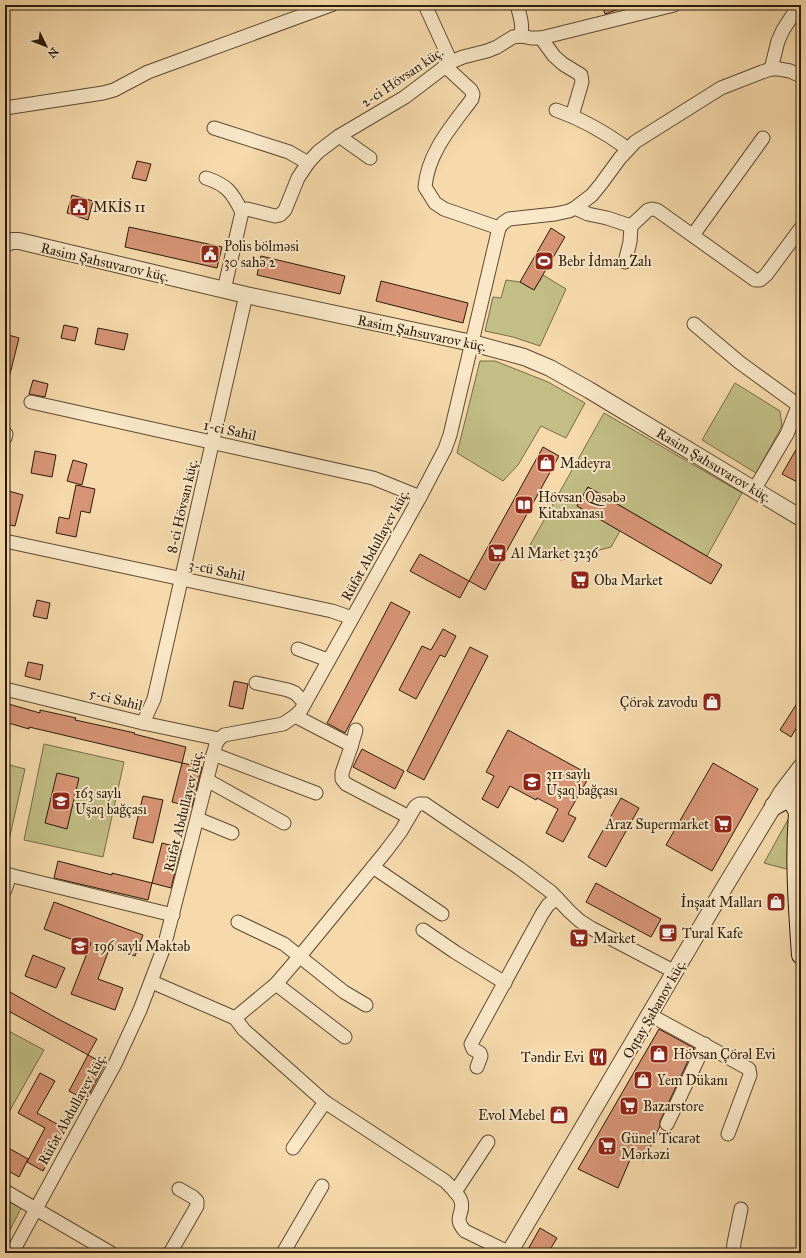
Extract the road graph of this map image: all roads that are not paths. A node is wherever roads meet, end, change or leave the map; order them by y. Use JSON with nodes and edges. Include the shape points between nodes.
{"nodes":[{"id":1,"x":331,"y":5,"type":"edge"},
{"id":2,"x":424,"y":5,"type":"edge"},
{"id":3,"x":517,"y":5,"type":"edge"},
{"id":4,"x":799,"y":5,"type":"edge"},
{"id":5,"x":667,"y":6,"type":"edge"},
{"id":6,"x":632,"y":10,"type":"edge"},
{"id":7,"x":521,"y":36,"type":"junction"},
{"id":8,"x":541,"y":38,"type":"junction"},
{"id":9,"x":448,"y":64,"type":"junction"},
{"id":10,"x":771,"y":69,"type":"junction"},
{"id":11,"x":801,"y":76,"type":"edge"},
{"id":12,"x":5,"y":108,"type":"edge"},
{"id":13,"x":556,"y":110,"type":"dead end"},
{"id":14,"x":572,"y":116,"type":"junction"},
{"id":15,"x":214,"y":128,"type":"dead end"},
{"id":16,"x":339,"y":136,"type":"junction"},
{"id":17,"x":763,"y":138,"type":"dead end"},
{"id":18,"x":628,"y":149,"type":"junction"},
{"id":19,"x":370,"y":158,"type":"dead end"},
{"id":20,"x":308,"y":163,"type":"junction"},
{"id":21,"x":206,"y":178,"type":"dead end"},
{"id":22,"x":575,"y":208,"type":"junction"},
{"id":23,"x":242,"y":212,"type":"junction"},
{"id":24,"x":631,"y":226,"type":"junction"},
{"id":25,"x":499,"y":228,"type":"junction"},
{"id":26,"x":801,"y":228,"type":"edge"},
{"id":27,"x":693,"y":236,"type":"junction"},
{"id":28,"x":5,"y":243,"type":"edge"},
{"id":29,"x":625,"y":262,"type":"dead end"},
{"id":30,"x":224,"y":290,"type":"junction"},
{"id":31,"x":246,"y":295,"type":"junction"},
{"id":32,"x":694,"y":324,"type":"dead end"},
{"id":33,"x":472,"y":343,"type":"junction"},
{"id":34,"x":31,"y":402,"type":"dead end"},
{"id":35,"x":800,"y":402,"type":"edge"},
{"id":36,"x":213,"y":443,"type":"junction"},
{"id":37,"x":754,"y":490,"type":"junction"},
{"id":38,"x":420,"y":497,"type":"junction"},
{"id":39,"x":801,"y":518,"type":"edge"},
{"id":40,"x":5,"y":541,"type":"edge"},
{"id":41,"x":181,"y":579,"type":"junction"},
{"id":42,"x":352,"y":618,"type":"junction"},
{"id":43,"x":298,"y":649,"type":"dead end"},
{"id":44,"x":328,"y":660,"type":"junction"},
{"id":45,"x":256,"y":683,"type":"dead end"},
{"id":46,"x":5,"y":689,"type":"edge"},
{"id":47,"x":305,"y":703,"type":"junction"},
{"id":48,"x":295,"y":716,"type":"junction"},
{"id":49,"x":144,"y":723,"type":"junction"},
{"id":50,"x":356,"y":730,"type":"dead end"},
{"id":51,"x":219,"y":739,"type":"junction"},
{"id":52,"x":351,"y":748,"type":"junction"},
{"id":53,"x":213,"y":754,"type":"junction"},
{"id":54,"x":801,"y":767,"type":"edge"},
{"id":55,"x":207,"y":780,"type":"junction"},
{"id":56,"x":801,"y":786,"type":"edge"},
{"id":57,"x":316,"y":793,"type":"dead end"},
{"id":58,"x":774,"y":806,"type":"junction"},
{"id":59,"x":798,"y":813,"type":"junction"},
{"id":60,"x":409,"y":817,"type":"junction"},
{"id":61,"x":198,"y":819,"type":"junction"},
{"id":62,"x":284,"y":823,"type":"dead end"},
{"id":63,"x":232,"y":833,"type":"dead end"},
{"id":64,"x":373,"y":867,"type":"junction"},
{"id":65,"x":8,"y":875,"type":"edge"},
{"id":66,"x":5,"y":890,"type":"edge"},
{"id":67,"x":799,"y":890,"type":"edge"},
{"id":68,"x":557,"y":898,"type":"junction"},
{"id":69,"x":442,"y":914,"type":"dead end"},
{"id":70,"x":173,"y":915,"type":"junction"},
{"id":71,"x":238,"y":922,"type":"dead end"},
{"id":72,"x":423,"y":930,"type":"dead end"},
{"id":73,"x":801,"y":955,"type":"edge"},
{"id":74,"x":300,"y":956,"type":"junction"},
{"id":75,"x":675,"y":972,"type":"junction"},
{"id":76,"x":152,"y":982,"type":"junction"},
{"id":77,"x":505,"y":983,"type":"junction"},
{"id":78,"x":276,"y":984,"type":"junction"},
{"id":79,"x":366,"y":1005,"type":"dead end"},
{"id":80,"x":650,"y":1015,"type":"junction"},
{"id":81,"x":235,"y":1018,"type":"junction"},
{"id":82,"x":345,"y":1037,"type":"dead end"},
{"id":83,"x":705,"y":1044,"type":"junction"},
{"id":84,"x":477,"y":1067,"type":"dead end"},
{"id":85,"x":325,"y":1102,"type":"junction"},
{"id":86,"x":667,"y":1124,"type":"dead end"},
{"id":87,"x":728,"y":1134,"type":"dead end"},
{"id":88,"x":488,"y":1142,"type":"dead end"},
{"id":89,"x":293,"y":1148,"type":"dead end"},
{"id":90,"x":322,"y":1186,"type":"dead end"},
{"id":91,"x":179,"y":1189,"type":"dead end"},
{"id":92,"x":5,"y":1191,"type":"edge"},
{"id":93,"x":455,"y":1192,"type":"junction"},
{"id":94,"x":35,"y":1208,"type":"junction"},
{"id":95,"x":741,"y":1210,"type":"dead end"},
{"id":96,"x":12,"y":1253,"type":"edge"},
{"id":97,"x":111,"y":1253,"type":"edge"},
{"id":98,"x":170,"y":1253,"type":"edge"},
{"id":99,"x":284,"y":1253,"type":"edge"},
{"id":100,"x":510,"y":1253,"type":"edge"},
{"id":101,"x":733,"y":1253,"type":"edge"}],
"edges":[{"from":1,"to":12,"type":"street","via":[[148,72],[114,90]]},
{"from":2,"to":9,"type":"street"},
{"from":3,"to":7,"type":"street","via":[[521,19]]},
{"from":4,"to":10,"type":"street","via":[[778,41]]},
{"from":5,"to":6,"type":"street","name":"2-ci Hövsan küç."},
{"from":6,"to":8,"type":"street","name":"2-ci Hövsan küç."},
{"from":7,"to":8,"type":"street","name":"2-ci Hövsan küç."},
{"from":7,"to":9,"type":"street","name":"2-ci Hövsan küç."},
{"from":8,"to":14,"type":"street","via":[[554,56],[581,75],[582,82]]},
{"from":9,"to":16,"type":"street","name":"2-ci Hövsan küç.","via":[[390,107]]},
{"from":9,"to":25,"type":"street","via":[[473,94],[472,99],[443,137],[429,165],[425,187],[435,203],[444,209]]},
{"from":10,"to":11,"type":"street","via":[[790,71]]},
{"from":10,"to":18,"type":"street","via":[[716,91]]},
{"from":13,"to":14,"type":"street"},
{"from":14,"to":18,"type":"street"},
{"from":15,"to":20,"type":"street","via":[[288,152]]},
{"from":16,"to":19,"type":"street"},
{"from":16,"to":20,"type":"street","name":"2-ci Hövsan küç."},
{"from":17,"to":27,"type":"street"},
{"from":18,"to":22,"type":"street","via":[[592,195]]},
{"from":20,"to":23,"type":"street","name":"2-ci Hövsan küç.","via":[[298,178],[285,210],[280,215],[247,209]]},
{"from":21,"to":23,"type":"street","via":[[223,185]]},
{"from":22,"to":24,"type":"street"},
{"from":22,"to":25,"type":"street","via":[[555,214],[509,219]]},
{"from":23,"to":30,"type":"street"},
{"from":24,"to":27,"type":"street","via":[[652,208]]},
{"from":24,"to":29,"type":"street"},
{"from":25,"to":33,"type":"street","name":"Rüfət Abdullayev küç."},
{"from":26,"to":27,"type":"street","via":[[760,280],[755,280]]},
{"from":28,"to":30,"type":"street","name":"Rasim Şahsuvarov küç.","via":[[19,241]]},
{"from":30,"to":31,"type":"street","name":"Rasim Şahsuvarov küç."},
{"from":31,"to":33,"type":"street","name":"Rasim Şahsuvarov küç."},
{"from":31,"to":36,"type":"street","name":"8-ci Hövsan küç."},
{"from":32,"to":35,"type":"street","via":[[740,362]]},
{"from":33,"to":37,"type":"street","name":"Rasim Şahsuvarov küç.","via":[[524,357],[550,368]]},
{"from":33,"to":38,"type":"street","name":"Rüfət Abdullayev küç.","via":[[450,435]]},
{"from":34,"to":36,"type":"street","name":"1-ci Sahil"},
{"from":35,"to":37,"type":"street","via":[[787,434]]},
{"from":36,"to":38,"type":"street","name":"1-ci Sahil","via":[[373,478]]},
{"from":36,"to":41,"type":"street","name":"8-ci Hövsan küç."},
{"from":37,"to":39,"type":"street","name":"Rasim Şahsuvarov küç."},
{"from":38,"to":42,"type":"street","name":"Rüfət Abdullayev küç."},
{"from":40,"to":41,"type":"street","name":"3-cü Sahil"},
{"from":41,"to":42,"type":"street","name":"3-cü Sahil","via":[[332,611]]},
{"from":41,"to":49,"type":"street","name":"8-ci Hövsan küç.","via":[[154,699]]},
{"from":42,"to":44,"type":"street","name":"Rüfət Abdullayev küç."},
{"from":43,"to":44,"type":"street"},
{"from":44,"to":47,"type":"street","name":"Rüfət Abdullayev küç."},
{"from":45,"to":47,"type":"street","via":[[288,690]]},
{"from":46,"to":49,"type":"street","name":"5-ci Sahil"},
{"from":47,"to":48,"type":"street","name":"Rüfət Abdullayev küç."},
{"from":48,"to":51,"type":"street","name":"Rüfət Abdullayev küç.","via":[[283,724],[224,735]]},
{"from":48,"to":52,"type":"street","via":[[348,743]]},
{"from":49,"to":51,"type":"street","name":"5-ci Sahil"},
{"from":50,"to":52,"type":"street"},
{"from":51,"to":53,"type":"street","name":"Rüfət Abdullayev küç."},
{"from":52,"to":60,"type":"street","via":[[342,773],[342,779],[346,784]]},
{"from":53,"to":55,"type":"street","name":"Rüfət Abdullayev küç."},
{"from":53,"to":57,"type":"street"},
{"from":54,"to":58,"type":"street","name":"Oqtay Şabanov küç."},
{"from":55,"to":61,"type":"street","name":"Rüfət Abdullayev küç."},
{"from":55,"to":62,"type":"street"},
{"from":56,"to":59,"type":"main road"},
{"from":58,"to":59,"type":"main road","via":[[791,800]]},
{"from":58,"to":75,"type":"street","name":"Oqtay Şabanov küç."},
{"from":59,"to":67,"type":"main road"},
{"from":60,"to":64,"type":"street"},
{"from":60,"to":68,"type":"street","via":[[415,807],[425,804],[519,868]]},
{"from":61,"to":63,"type":"street"},
{"from":61,"to":70,"type":"street","name":"Rüfət Abdullayev küç."},
{"from":64,"to":69,"type":"street"},
{"from":64,"to":74,"type":"street"},
{"from":65,"to":66,"type":"street"},
{"from":65,"to":70,"type":"street"},
{"from":67,"to":73,"type":"main road"},
{"from":68,"to":75,"type":"street","via":[[580,921],[591,928]]},
{"from":68,"to":77,"type":"street","via":[[548,904]]},
{"from":70,"to":76,"type":"street","name":"Rüfət Abdullayev küç."},
{"from":71,"to":74,"type":"street","via":[[284,944]]},
{"from":72,"to":77,"type":"street"},
{"from":74,"to":78,"type":"street"},
{"from":74,"to":79,"type":"street","via":[[344,992]]},
{"from":75,"to":80,"type":"street","name":"Oqtay Şabanov küç."},
{"from":76,"to":81,"type":"street"},
{"from":76,"to":94,"type":"street","name":"Rüfət Abdullayev küç.","via":[[115,1064]]},
{"from":77,"to":84,"type":"street","via":[[471,1044],[481,1056]]},
{"from":78,"to":81,"type":"street"},
{"from":78,"to":82,"type":"street"},
{"from":80,"to":83,"type":"street"},
{"from":80,"to":100,"type":"street","name":"Oqtay Şabanov küç."},
{"from":81,"to":85,"type":"street","via":[[244,1030]]},
{"from":83,"to":86,"type":"street"},
{"from":83,"to":87,"type":"street","via":[[749,1069],[750,1075]]},
{"from":85,"to":89,"type":"street"},
{"from":85,"to":93,"type":"street","via":[[446,1181]]},
{"from":88,"to":93,"type":"street"},
{"from":90,"to":99,"type":"street"},
{"from":91,"to":98,"type":"street","via":[[193,1197],[197,1201],[197,1206]]},
{"from":92,"to":94,"type":"street"},
{"from":93,"to":100,"type":"street","via":[[462,1204],[460,1226],[465,1231]]},
{"from":94,"to":96,"type":"street","name":"Rüfət Abdullayev küç."},
{"from":94,"to":97,"type":"street"},
{"from":95,"to":101,"type":"street"}]}
